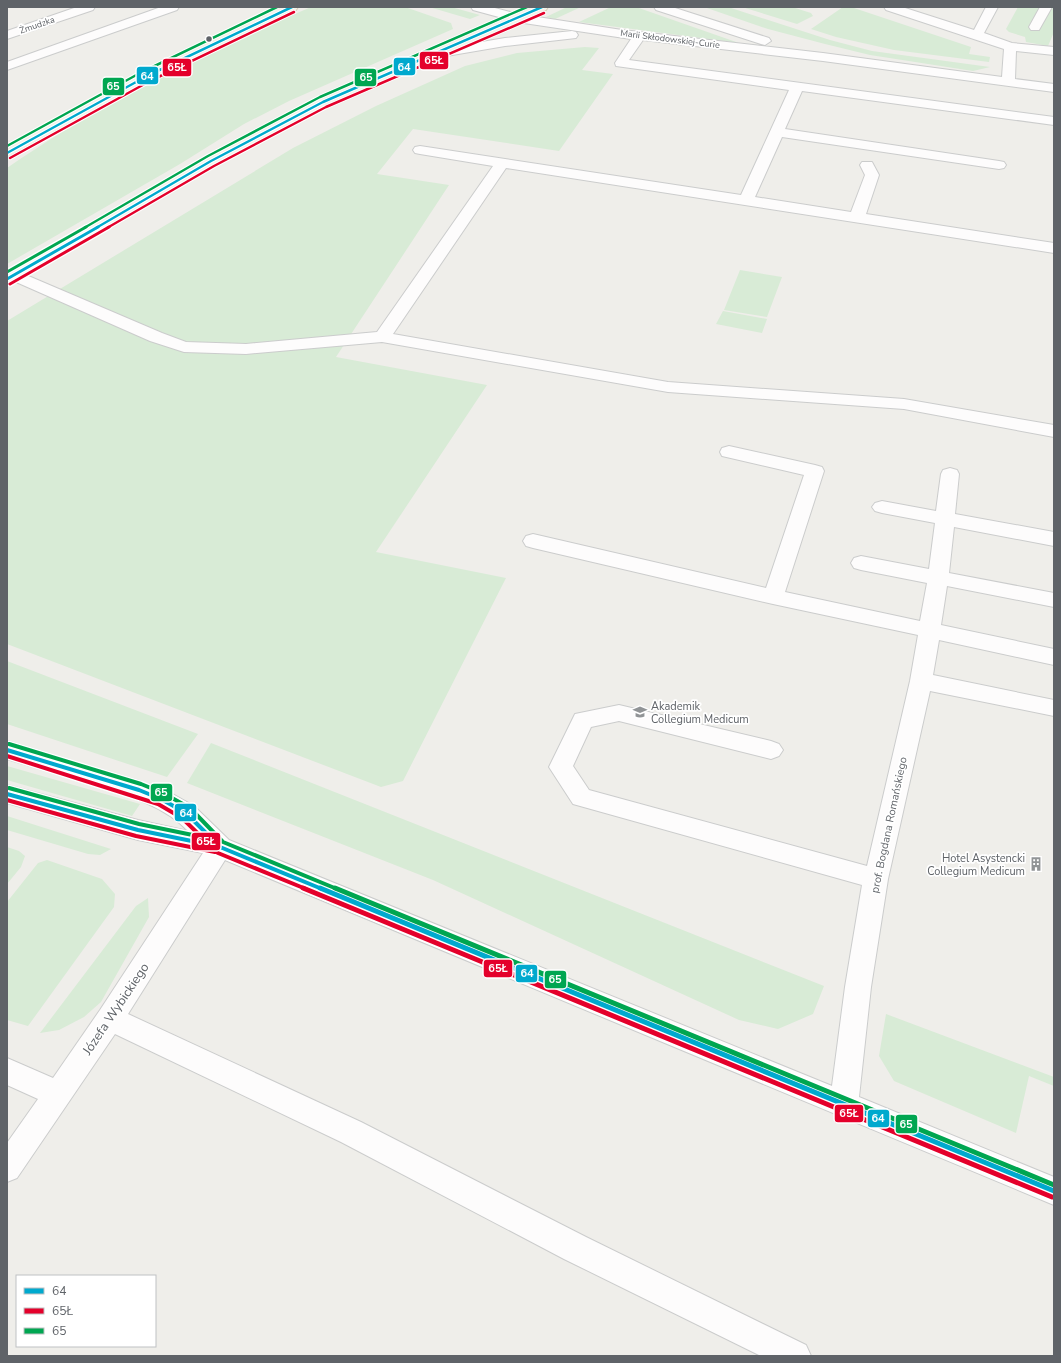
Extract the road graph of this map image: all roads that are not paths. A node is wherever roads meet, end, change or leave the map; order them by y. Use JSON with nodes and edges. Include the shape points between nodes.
{"nodes":[{"id":1,"x":89,"y":7,"type":"edge"},
{"id":2,"x":172,"y":7,"type":"edge"},
{"id":3,"x":292,"y":7,"type":"edge"},
{"id":4,"x":477,"y":7,"type":"edge"},
{"id":5,"x":542,"y":7,"type":"edge"},
{"id":6,"x":660,"y":7,"type":"edge"},
{"id":7,"x":688,"y":7,"type":"edge"},
{"id":8,"x":890,"y":7,"type":"edge"},
{"id":9,"x":992,"y":7,"type":"edge"},
{"id":10,"x":1046,"y":7,"type":"edge"},
{"id":11,"x":517,"y":18,"type":"junction"},
{"id":12,"x":718,"y":26,"type":"junction"},
{"id":13,"x":1034,"y":27,"type":"dead end"},
{"id":14,"x":622,"y":34,"type":"junction"},
{"id":15,"x":7,"y":35,"type":"edge"},
{"id":16,"x":977,"y":35,"type":"junction"},
{"id":17,"x":639,"y":36,"type":"junction"},
{"id":18,"x":1010,"y":48,"type":"junction"},
{"id":19,"x":1054,"y":51,"type":"edge"},
{"id":20,"x":429,"y":55,"type":"junction"},
{"id":21,"x":823,"y":57,"type":"junction"},
{"id":22,"x":7,"y":66,"type":"edge"},
{"id":23,"x":1008,"y":82,"type":"junction"},
{"id":24,"x":797,"y":87,"type":"junction"},
{"id":25,"x":1054,"y":88,"type":"edge"},
{"id":26,"x":1054,"y":121,"type":"edge"},
{"id":27,"x":777,"y":132,"type":"junction"},
{"id":28,"x":420,"y":150,"type":"dead end"},
{"id":29,"x":7,"y":152,"type":"edge"},
{"id":30,"x":502,"y":163,"type":"junction"},
{"id":31,"x":867,"y":165,"type":"dead end"},
{"id":32,"x":999,"y":165,"type":"dead end"},
{"id":33,"x":746,"y":200,"type":"junction"},
{"id":34,"x":857,"y":218,"type":"junction"},
{"id":35,"x":1054,"y":248,"type":"edge"},
{"id":36,"x":10,"y":277,"type":"edge"},
{"id":37,"x":382,"y":336,"type":"junction"},
{"id":38,"x":1054,"y":431,"type":"edge"},
{"id":39,"x":729,"y":452,"type":"dead end"},
{"id":40,"x":950,"y":474,"type":"dead end"},
{"id":41,"x":882,"y":507,"type":"dead end"},
{"id":42,"x":945,"y":519,"type":"junction"},
{"id":43,"x":1054,"y":539,"type":"edge"},
{"id":44,"x":533,"y":541,"type":"dead end"},
{"id":45,"x":861,"y":563,"type":"dead end"},
{"id":46,"x":938,"y":579,"type":"junction"},
{"id":47,"x":773,"y":597,"type":"junction"},
{"id":48,"x":1054,"y":600,"type":"edge"},
{"id":49,"x":929,"y":631,"type":"junction"},
{"id":50,"x":1054,"y":657,"type":"edge"},
{"id":51,"x":921,"y":681,"type":"junction"},
{"id":52,"x":1054,"y":708,"type":"edge"},
{"id":53,"x":7,"y":750,"type":"edge"},
{"id":54,"x":771,"y":750,"type":"dead end"},
{"id":55,"x":7,"y":794,"type":"edge"},
{"id":56,"x":220,"y":847,"type":"junction"},
{"id":57,"x":876,"y":879,"type":"junction"},
{"id":58,"x":110,"y":1019,"type":"junction"},
{"id":59,"x":7,"y":1071,"type":"edge"},
{"id":60,"x":58,"y":1094,"type":"junction"},
{"id":61,"x":844,"y":1104,"type":"junction"},
{"id":62,"x":7,"y":1168,"type":"edge"},
{"id":63,"x":1054,"y":1191,"type":"edge"},
{"id":64,"x":795,"y":1356,"type":"edge"}],
"edges":[{"from":1,"to":15,"type":"street","name":"Żmudzka"},
{"from":2,"to":22,"type":"street"},
{"from":3,"to":29,"type":"main road","via":[[154,72]]},
{"from":4,"to":11,"type":"street","name":"Marii Skłodowskiej-Curie"},
{"from":5,"to":11,"type":"main road"},
{"from":6,"to":12,"type":"street","name":"Marii Skłodowskiej-Curie"},
{"from":7,"to":12,"type":"street"},
{"from":8,"to":16,"type":"street"},
{"from":9,"to":16,"type":"street"},
{"from":10,"to":13,"type":"street"},
{"from":11,"to":14,"type":"street","name":"Marii Skłodowskiej-Curie"},
{"from":11,"to":20,"type":"main road"},
{"from":12,"to":21,"type":"street","name":"Marii Skłodowskiej-Curie"},
{"from":14,"to":17,"type":"street","name":"Marii Skłodowskiej-Curie"},
{"from":14,"to":20,"type":"street","via":[[536,38]]},
{"from":16,"to":18,"type":"street"},
{"from":17,"to":21,"type":"street","name":"Marii Skłodowskiej-Curie"},
{"from":17,"to":24,"type":"street","via":[[621,63]]},
{"from":18,"to":19,"type":"street"},
{"from":18,"to":23,"type":"street"},
{"from":20,"to":36,"type":"main road","via":[[323,102],[232,150]]},
{"from":21,"to":23,"type":"street","name":"Marii Skłodowskiej-Curie"},
{"from":23,"to":25,"type":"street","name":"Marii Skłodowskiej-Curie"},
{"from":24,"to":26,"type":"street"},
{"from":24,"to":27,"type":"street"},
{"from":27,"to":32,"type":"street"},
{"from":27,"to":33,"type":"street"},
{"from":28,"to":30,"type":"street"},
{"from":30,"to":33,"type":"street"},
{"from":30,"to":37,"type":"street"},
{"from":31,"to":34,"type":"street","via":[[872,175]]},
{"from":33,"to":34,"type":"street"},
{"from":34,"to":35,"type":"street"},
{"from":36,"to":37,"type":"street","via":[[184,347],[246,350]]},
{"from":37,"to":38,"type":"street","via":[[668,387],[904,404]]},
{"from":39,"to":47,"type":"street","via":[[815,471]]},
{"from":40,"to":42,"type":"street","name":"prof. Bogdana Romańskiego"},
{"from":41,"to":42,"type":"street"},
{"from":42,"to":43,"type":"street"},
{"from":42,"to":46,"type":"street","name":"prof. Bogdana Romańskiego"},
{"from":44,"to":47,"type":"street"},
{"from":45,"to":46,"type":"street"},
{"from":46,"to":48,"type":"street"},
{"from":46,"to":49,"type":"street","name":"prof. Bogdana Romańskiego"},
{"from":47,"to":49,"type":"street"},
{"from":49,"to":50,"type":"street"},
{"from":49,"to":51,"type":"street","name":"prof. Bogdana Romańskiego"},
{"from":51,"to":52,"type":"street"},
{"from":51,"to":57,"type":"street","name":"prof. Bogdana Romańskiego"},
{"from":53,"to":56,"type":"street","via":[[161,799],[186,813]]},
{"from":54,"to":57,"type":"street","via":[[619,714],[584,720],[561,767],[581,797]]},
{"from":55,"to":56,"type":"street","via":[[138,830]]},
{"from":56,"to":58,"type":"street","name":"Józefa Wybickiego"},
{"from":56,"to":61,"type":"street"},
{"from":57,"to":61,"type":"street","name":"prof. Bogdana Romańskiego","via":[[858,987]]},
{"from":58,"to":60,"type":"street","name":"Józefa Wybickiego"},
{"from":58,"to":64,"type":"street","via":[[351,1132],[575,1248]]},
{"from":59,"to":60,"type":"street"},
{"from":60,"to":62,"type":"street","name":"Józefa Wybickiego"},
{"from":61,"to":63,"type":"street"}]}
